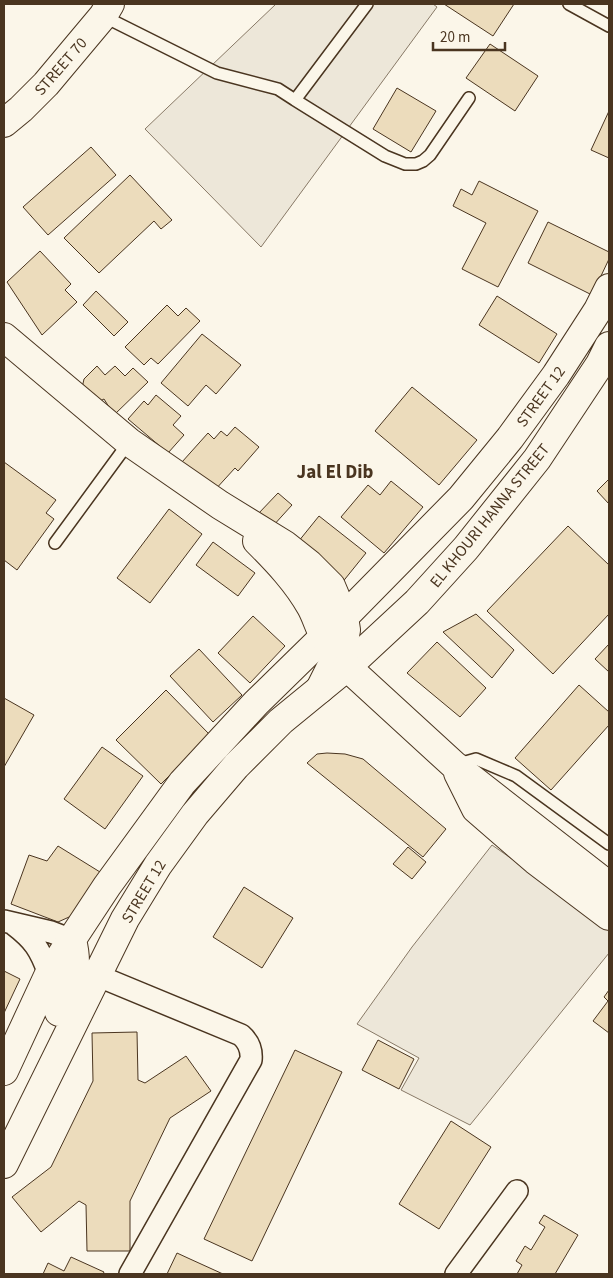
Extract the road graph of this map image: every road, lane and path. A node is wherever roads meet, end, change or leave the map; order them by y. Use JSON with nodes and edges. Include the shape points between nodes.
{"nodes":[{"id":1,"x":368,"y":4,"type":"edge"},
{"id":2,"x":569,"y":4,"type":"edge"},
{"id":3,"x":106,"y":10,"type":"edge"},
{"id":4,"x":609,"y":26,"type":"edge"},
{"id":5,"x":469,"y":98,"type":"dead end"},
{"id":6,"x":295,"y":100,"type":"junction"},
{"id":7,"x":4,"y":123,"type":"edge"},
{"id":8,"x":609,"y":288,"type":"edge"},
{"id":9,"x":4,"y":338,"type":"edge"},
{"id":10,"x":606,"y":361,"type":"edge"},
{"id":11,"x":129,"y":442,"type":"junction"},
{"id":12,"x":220,"y":505,"type":"junction"},
{"id":13,"x":55,"y":543,"type":"dead end"},
{"id":14,"x":344,"y":617,"type":"junction"},
{"id":15,"x":336,"y":653,"type":"junction"},
{"id":16,"x":458,"y":769,"type":"junction"},
{"id":17,"x":609,"y":844,"type":"edge"},
{"id":18,"x":609,"y":886,"type":"edge"},
{"id":19,"x":609,"y":916,"type":"edge"},
{"id":20,"x":8,"y":923,"type":"edge"},
{"id":21,"x":72,"y":940,"type":"junction"},
{"id":22,"x":49,"y":974,"type":"junction"},
{"id":23,"x":96,"y":975,"type":"junction"},
{"id":24,"x":4,"y":1071,"type":"edge"},
{"id":25,"x":30,"y":1112,"type":"junction"},
{"id":26,"x":4,"y":1164,"type":"edge"},
{"id":27,"x":517,"y":1191,"type":"dead end"},
{"id":28,"x":130,"y":1274,"type":"edge"},
{"id":29,"x":456,"y":1274,"type":"edge"}],
"edges":[{"from":1,"to":6,"type":"lane"},
{"from":2,"to":4,"type":"lane"},
{"from":3,"to":6,"type":"lane","via":[[196,64],[223,75],[278,89]]},
{"from":3,"to":7,"type":"main road","name":"STREET 70","via":[[46,84]]},
{"from":5,"to":6,"type":"lane","via":[[430,155],[411,164],[386,156]]},
{"from":8,"to":14,"type":"main road","name":"STREET 12","via":[[556,375],[462,498]]},
{"from":9,"to":11,"type":"main road"},
{"from":10,"to":15,"type":"main road","name":"EL KHOURI HANNA STREET","via":[[537,459],[466,548],[417,602]]},
{"from":11,"to":12,"type":"main road"},
{"from":11,"to":13,"type":"lane"},
{"from":12,"to":14,"type":"main road","via":[[285,545],[309,564],[331,586]]},
{"from":12,"to":15,"type":"main road","via":[[296,583]]},
{"from":14,"to":15,"type":"main road","name":"STREET 12"},
{"from":15,"to":16,"type":"main road"},
{"from":15,"to":21,"type":"main road","name":"STREET 12","via":[[238,722],[182,783]]},
{"from":15,"to":23,"type":"main road","name":"STREET 12","via":[[320,689],[242,759],[195,814],[158,865]]},
{"from":16,"to":17,"type":"lane","via":[[476,758],[516,776]]},
{"from":16,"to":18,"type":"main road"},
{"from":16,"to":19,"type":"main road","via":[[476,809]]},
{"from":20,"to":21,"type":"street"},
{"from":20,"to":22,"type":"street","via":[[30,937],[42,954]]},
{"from":21,"to":22,"type":"main road","name":"STREET 12"},
{"from":21,"to":25,"type":"main road","via":[[76,954],[74,976],[42,1052]]},
{"from":22,"to":24,"type":"main road","name":"STREET 12"},
{"from":23,"to":25,"type":"main road","name":"STREET 12"},
{"from":23,"to":28,"type":"street","via":[[241,1035],[252,1054],[252,1060]]},
{"from":25,"to":26,"type":"main road","name":"STREET 12"},
{"from":27,"to":29,"type":"street"}]}
